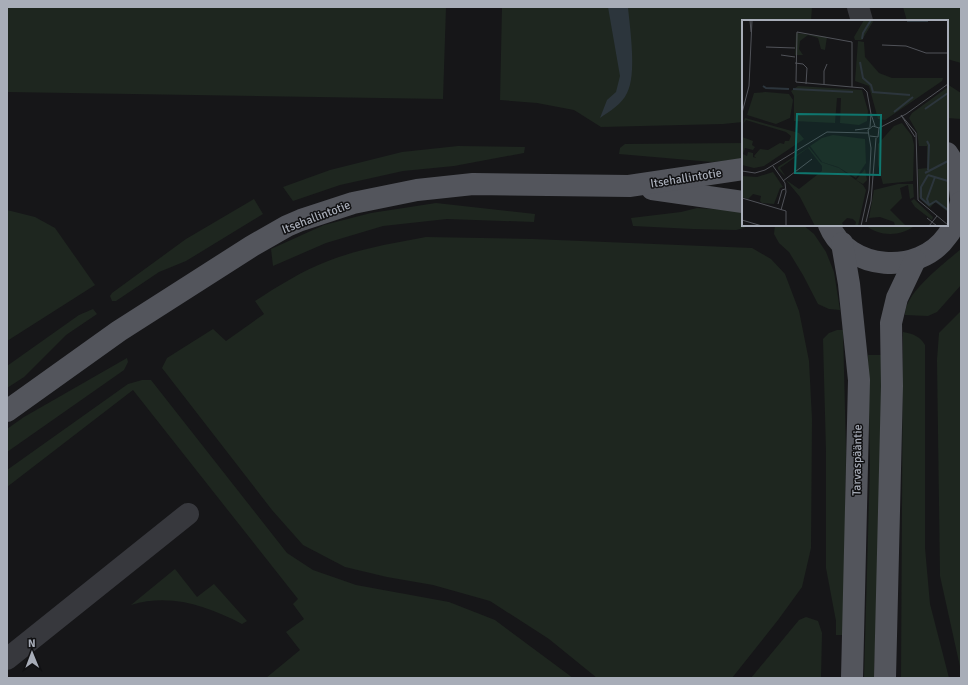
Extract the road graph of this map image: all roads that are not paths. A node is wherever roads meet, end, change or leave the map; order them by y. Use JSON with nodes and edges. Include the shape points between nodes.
{"nodes":[{"id":1,"x":849,"y":7,"type":"edge"},
{"id":2,"x":858,"y":7,"type":"edge"},
{"id":3,"x":848,"y":20,"type":"edge"},
{"id":4,"x":862,"y":20,"type":"edge"},
{"id":5,"x":961,"y":145,"type":"edge"},
{"id":6,"x":948,"y":148,"type":"edge"},
{"id":7,"x":948,"y":154,"type":"edge"},
{"id":8,"x":742,"y":169,"type":"edge"},
{"id":9,"x":629,"y":186,"type":"junction"},
{"id":10,"x":961,"y":198,"type":"edge"},
{"id":11,"x":742,"y":202,"type":"edge"},
{"id":12,"x":960,"y":213,"type":"edge"},
{"id":13,"x":830,"y":226,"type":"edge"},
{"id":14,"x":842,"y":243,"type":"junction"},
{"id":15,"x":915,"y":260,"type":"junction"},
{"id":16,"x":7,"y":411,"type":"edge"},
{"id":17,"x":188,"y":514,"type":"dead end"},
{"id":18,"x":7,"y":659,"type":"edge"},
{"id":19,"x":852,"y":678,"type":"edge"},
{"id":20,"x":885,"y":678,"type":"edge"}],
"edges":[{"from":1,"to":3,"type":"street"},
{"from":2,"to":4,"type":"street"},
{"from":5,"to":6,"type":"main road"},
{"from":7,"to":10,"type":"main road","via":[[955,165]]},
{"from":8,"to":9,"type":"main road","name":"Itsehallintotie"},
{"from":9,"to":11,"type":"main road","name":"Itsehallintotie"},
{"from":9,"to":16,"type":"main road","name":"Itsehallintotie","via":[[473,184],[417,190],[353,203],[301,220],[252,246],[119,331]]},
{"from":12,"to":15,"type":"main road","via":[[947,238],[933,251]]},
{"from":13,"to":14,"type":"main road"},
{"from":14,"to":15,"type":"main road","via":[[857,255],[876,262],[896,264]]},
{"from":14,"to":19,"type":"main road","name":"Tarvaspääntie","via":[[850,284],[859,380]]},
{"from":15,"to":20,"type":"main road","via":[[897,298],[891,323],[892,386]]},
{"from":17,"to":18,"type":"street"}]}
